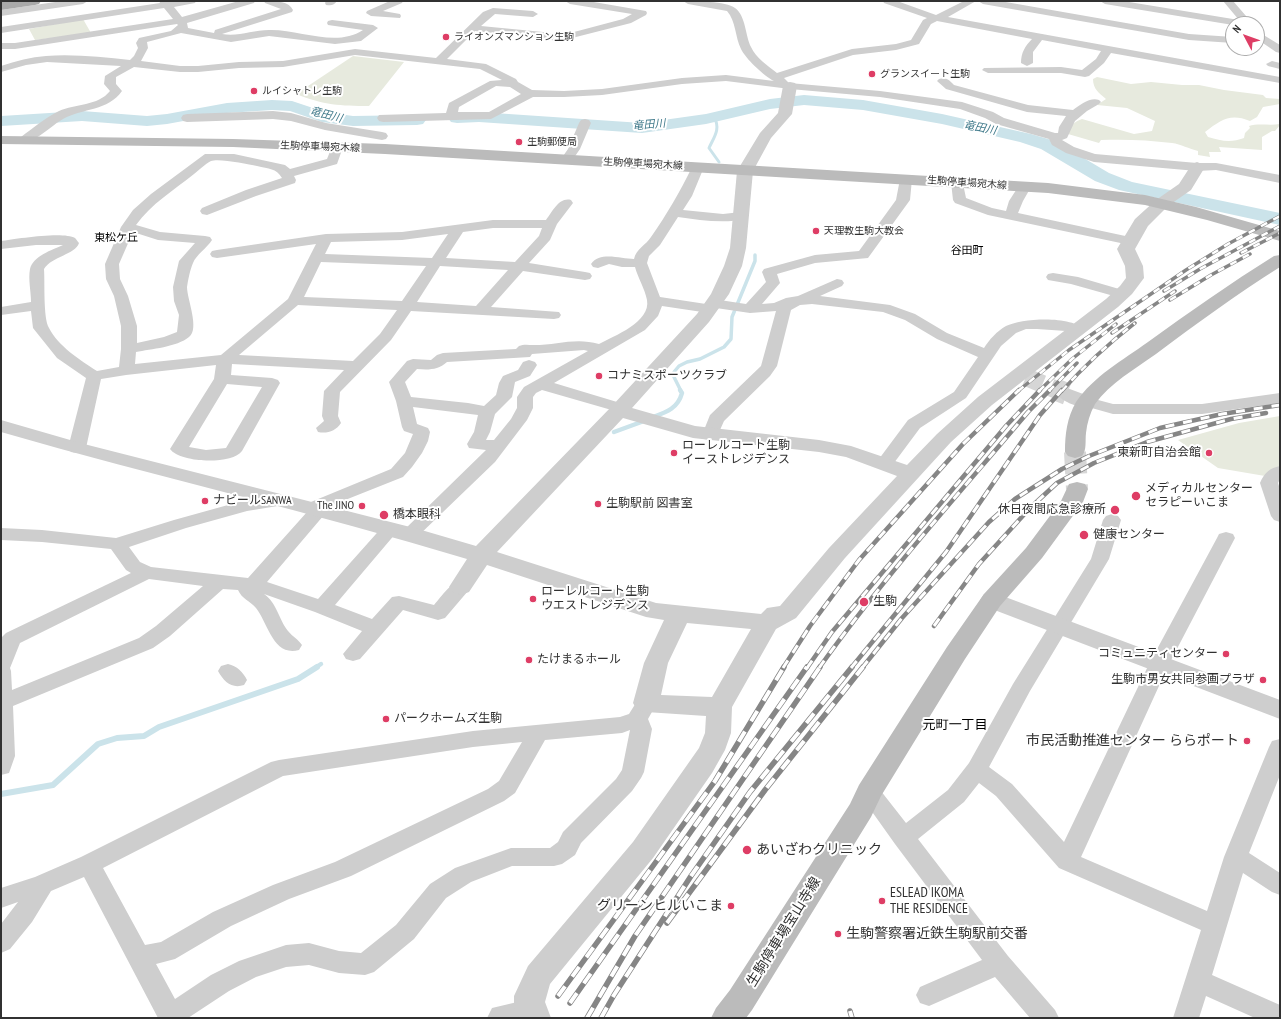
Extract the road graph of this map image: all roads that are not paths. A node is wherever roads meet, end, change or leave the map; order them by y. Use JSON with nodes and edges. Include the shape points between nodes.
{"nodes":[{"id":1,"x":7,"y":1,"type":"edge"},
{"id":2,"x":35,"y":1,"type":"edge"},
{"id":3,"x":83,"y":1,"type":"edge"},
{"id":4,"x":190,"y":1,"type":"edge"},
{"id":5,"x":250,"y":1,"type":"edge"},
{"id":6,"x":269,"y":1,"type":"edge"},
{"id":7,"x":398,"y":1,"type":"edge"},
{"id":8,"x":570,"y":1,"type":"edge"},
{"id":9,"x":688,"y":1,"type":"edge"},
{"id":10,"x":888,"y":1,"type":"edge"},
{"id":11,"x":971,"y":1,"type":"edge"},
{"id":12,"x":983,"y":1,"type":"edge"},
{"id":13,"x":1105,"y":1,"type":"edge"},
{"id":14,"x":1228,"y":1,"type":"edge"},
{"id":15,"x":1,"y":2,"type":"edge"},
{"id":16,"x":703,"y":2,"type":"edge"},
{"id":17,"x":165,"y":3,"type":"edge"},
{"id":18,"x":602,"y":4,"type":"edge"},
{"id":19,"x":1,"y":6,"type":"edge"},
{"id":20,"x":15,"y":11,"type":"junction"},
{"id":21,"x":1,"y":13,"type":"edge"},
{"id":22,"x":534,"y":14,"type":"dead end"},
{"id":23,"x":396,"y":16,"type":"dead end"},
{"id":24,"x":1241,"y":16,"type":"edge"},
{"id":25,"x":935,"y":18,"type":"junction"},
{"id":26,"x":1225,"y":21,"type":"edge"},
{"id":27,"x":332,"y":23,"type":"dead end"},
{"id":28,"x":179,"y":25,"type":"junction"},
{"id":29,"x":23,"y":27,"type":"junction"},
{"id":30,"x":473,"y":28,"type":"junction"},
{"id":31,"x":1,"y":30,"type":"edge"},
{"id":32,"x":208,"y":36,"type":"junction"},
{"id":33,"x":1039,"y":37,"type":"junction"},
{"id":34,"x":1225,"y":39,"type":"edge"},
{"id":35,"x":1265,"y":40,"type":"edge"},
{"id":36,"x":1265,"y":43,"type":"edge"},
{"id":37,"x":31,"y":44,"type":"junction"},
{"id":38,"x":1270,"y":44,"type":"junction"},
{"id":39,"x":1,"y":46,"type":"edge"},
{"id":40,"x":1108,"y":49,"type":"junction"},
{"id":41,"x":1280,"y":50,"type":"edge"},
{"id":42,"x":439,"y":61,"type":"junction"},
{"id":43,"x":133,"y":63,"type":"junction"},
{"id":44,"x":1027,"y":63,"type":"dead end"},
{"id":45,"x":1,"y":69,"type":"edge"},
{"id":46,"x":988,"y":70,"type":"dead end"},
{"id":47,"x":775,"y":77,"type":"junction"},
{"id":48,"x":1280,"y":80,"type":"edge"},
{"id":49,"x":943,"y":81,"type":"dead end"},
{"id":50,"x":512,"y":84,"type":"junction"},
{"id":51,"x":790,"y":86,"type":"junction"},
{"id":52,"x":531,"y":93,"type":"junction"},
{"id":53,"x":1094,"y":102,"type":"dead end"},
{"id":54,"x":1075,"y":114,"type":"junction"},
{"id":55,"x":451,"y":116,"type":"junction"},
{"id":56,"x":187,"y":118,"type":"dead end"},
{"id":57,"x":584,"y":125,"type":"dead end"},
{"id":58,"x":1055,"y":137,"type":"junction"},
{"id":59,"x":1,"y":140,"type":"edge"},
{"id":60,"x":25,"y":140,"type":"junction"},
{"id":61,"x":384,"y":143,"type":"junction"},
{"id":62,"x":337,"y":147,"type":"junction"},
{"id":63,"x":567,"y":159,"type":"junction"},
{"id":64,"x":698,"y":167,"type":"junction"},
{"id":65,"x":1197,"y":167,"type":"junction"},
{"id":66,"x":745,"y":172,"type":"junction"},
{"id":67,"x":288,"y":174,"type":"junction"},
{"id":68,"x":906,"y":179,"type":"junction"},
{"id":69,"x":1280,"y":179,"type":"edge"},
{"id":70,"x":957,"y":182,"type":"junction"},
{"id":71,"x":1025,"y":187,"type":"junction"},
{"id":72,"x":1169,"y":199,"type":"junction"},
{"id":73,"x":566,"y":203,"type":"dead end"},
{"id":74,"x":207,"y":211,"type":"dead end"},
{"id":75,"x":675,"y":213,"type":"junction"},
{"id":76,"x":1011,"y":215,"type":"junction"},
{"id":77,"x":741,"y":216,"type":"junction"},
{"id":78,"x":550,"y":224,"type":"junction"},
{"id":79,"x":128,"y":227,"type":"junction"},
{"id":80,"x":458,"y":228,"type":"junction"},
{"id":81,"x":1280,"y":236,"type":"edge"},
{"id":82,"x":326,"y":238,"type":"junction"},
{"id":83,"x":1130,"y":241,"type":"junction"},
{"id":84,"x":1,"y":245,"type":"edge"},
{"id":85,"x":217,"y":254,"type":"dead end"},
{"id":86,"x":603,"y":257,"type":"dead end"},
{"id":87,"x":317,"y":258,"type":"junction"},
{"id":88,"x":1280,"y":260,"type":"edge"},
{"id":89,"x":435,"y":262,"type":"junction"},
{"id":90,"x":640,"y":263,"type":"junction"},
{"id":91,"x":519,"y":266,"type":"junction"},
{"id":92,"x":585,"y":276,"type":"dead end"},
{"id":93,"x":1053,"y":277,"type":"dead end"},
{"id":94,"x":837,"y":283,"type":"dead end"},
{"id":95,"x":1122,"y":294,"type":"junction"},
{"id":96,"x":654,"y":300,"type":"junction"},
{"id":97,"x":294,"y":301,"type":"junction"},
{"id":98,"x":797,"y":301,"type":"junction"},
{"id":99,"x":38,"y":305,"type":"junction"},
{"id":100,"x":407,"y":306,"type":"junction"},
{"id":101,"x":716,"y":306,"type":"junction"},
{"id":102,"x":745,"y":309,"type":"junction"},
{"id":103,"x":1,"y":311,"type":"edge"},
{"id":104,"x":479,"y":311,"type":"junction"},
{"id":105,"x":554,"y":315,"type":"dead end"},
{"id":106,"x":1077,"y":331,"type":"junction"},
{"id":107,"x":129,"y":349,"type":"junction"},
{"id":108,"x":601,"y":350,"type":"junction"},
{"id":109,"x":987,"y":355,"type":"junction"},
{"id":110,"x":526,"y":356,"type":"junction"},
{"id":111,"x":225,"y":359,"type":"junction"},
{"id":112,"x":357,"y":366,"type":"junction"},
{"id":113,"x":126,"y":370,"type":"junction"},
{"id":114,"x":94,"y":376,"type":"junction"},
{"id":115,"x":222,"y":379,"type":"junction"},
{"id":116,"x":541,"y":384,"type":"junction"},
{"id":117,"x":1067,"y":394,"type":"tunnel mouth"},
{"id":118,"x":1280,"y":398,"type":"edge"},
{"id":119,"x":404,"y":400,"type":"junction"},
{"id":120,"x":1087,"y":402,"type":"junction"},
{"id":121,"x":620,"y":409,"type":"junction"},
{"id":122,"x":487,"y":412,"type":"junction"},
{"id":123,"x":1,"y":426,"type":"edge"},
{"id":124,"x":324,"y":428,"type":"dead end"},
{"id":125,"x":710,"y":435,"type":"junction"},
{"id":126,"x":499,"y":446,"type":"junction"},
{"id":127,"x":77,"y":448,"type":"junction"},
{"id":128,"x":1075,"y":452,"type":"tunnel mouth"},
{"id":129,"x":884,"y":463,"type":"junction"},
{"id":130,"x":910,"y":473,"type":"junction"},
{"id":131,"x":1277,"y":475,"type":"edge"},
{"id":132,"x":1077,"y":489,"type":"tunnel mouth"},
{"id":133,"x":278,"y":501,"type":"junction"},
{"id":134,"x":315,"y":509,"type":"junction"},
{"id":135,"x":1280,"y":516,"type":"edge"},
{"id":136,"x":1112,"y":520,"type":"dead end"},
{"id":137,"x":400,"y":531,"type":"junction"},
{"id":138,"x":1,"y":534,"type":"edge"},
{"id":139,"x":1226,"y":538,"type":"dead end"},
{"id":140,"x":117,"y":544,"type":"junction"},
{"id":141,"x":481,"y":555,"type":"junction"},
{"id":142,"x":147,"y":573,"type":"junction"},
{"id":143,"x":220,"y":582,"type":"junction"},
{"id":144,"x":250,"y":585,"type":"junction"},
{"id":145,"x":461,"y":587,"type":"joint"},
{"id":146,"x":992,"y":600,"type":"junction"},
{"id":147,"x":322,"y":607,"type":"junction"},
{"id":148,"x":679,"y":613,"type":"junction"},
{"id":149,"x":767,"y":623,"type":"junction"},
{"id":150,"x":1061,"y":625,"type":"junction"},
{"id":151,"x":375,"y":628,"type":"junction"},
{"id":152,"x":7,"y":640,"type":"edge"},
{"id":153,"x":292,"y":645,"type":"dead end"},
{"id":154,"x":353,"y":654,"type":"dead end"},
{"id":155,"x":1159,"y":664,"type":"junction"},
{"id":156,"x":1,"y":666,"type":"edge"},
{"id":157,"x":1,"y":671,"type":"edge"},
{"id":158,"x":2,"y":702,"type":"edge"},
{"id":159,"x":719,"y":706,"type":"junction"},
{"id":160,"x":1280,"y":710,"type":"edge"},
{"id":161,"x":641,"y":711,"type":"junction"},
{"id":162,"x":538,"y":733,"type":"junction"},
{"id":163,"x":1280,"y":747,"type":"edge"},
{"id":164,"x":1,"y":767,"type":"edge"},
{"id":165,"x":977,"y":769,"type":"junction"},
{"id":166,"x":869,"y":792,"type":"junction"},
{"id":167,"x":902,"y":838,"type":"junction"},
{"id":168,"x":1236,"y":857,"type":"junction"},
{"id":169,"x":1067,"y":861,"type":"junction"},
{"id":170,"x":89,"y":864,"type":"junction"},
{"id":171,"x":42,"y":884,"type":"junction"},
{"id":172,"x":1280,"y":885,"type":"edge"},
{"id":173,"x":1,"y":898,"type":"edge"},
{"id":174,"x":1215,"y":924,"type":"junction"},
{"id":175,"x":1,"y":942,"type":"edge"},
{"id":176,"x":139,"y":957,"type":"junction"},
{"id":177,"x":999,"y":964,"type":"junction"},
{"id":178,"x":1198,"y":980,"type":"junction"},
{"id":179,"x":929,"y":995,"type":"dead end"},
{"id":180,"x":1278,"y":1013,"type":"edge"},
{"id":181,"x":533,"y":1014,"type":"edge"},
{"id":182,"x":167,"y":1017,"type":"edge"},
{"id":183,"x":500,"y":1018,"type":"edge"},
{"id":184,"x":727,"y":1018,"type":"edge"},
{"id":185,"x":1046,"y":1018,"type":"edge"},
{"id":186,"x":1186,"y":1018,"type":"edge"}],
"edges":[{"from":1,"to":15,"type":"main road"},
{"from":2,"to":19,"type":"main road"},
{"from":3,"to":20,"type":"street"},
{"from":4,"to":17,"type":"street"},
{"from":5,"to":28,"type":"street"},
{"from":6,"to":32,"type":"street","via":[[288,10]]},
{"from":7,"to":23,"type":"street","via":[[371,13]]},
{"from":8,"to":18,"type":"street"},
{"from":9,"to":16,"type":"street"},
{"from":10,"to":25,"type":"street"},
{"from":11,"to":25,"type":"street"},
{"from":12,"to":34,"type":"street","via":[[1188,37]]},
{"from":13,"to":26,"type":"street"},
{"from":14,"to":24,"type":"street"},
{"from":16,"to":47,"type":"street","via":[[730,9],[736,15],[746,49]]},
{"from":17,"to":28,"type":"street"},
{"from":17,"to":29,"type":"street"},
{"from":18,"to":30,"type":"street","via":[[642,13],[627,21],[560,39]]},
{"from":20,"to":21,"type":"street"},
{"from":20,"to":29,"type":"street"},
{"from":22,"to":30,"type":"street","via":[[493,11]]},
{"from":25,"to":33,"type":"street"},
{"from":25,"to":47,"type":"street","via":[[927,22],[910,44],[896,48],[852,52]]},
{"from":27,"to":32,"type":"street","via":[[374,28],[357,39],[335,41],[269,33],[239,39]]},
{"from":28,"to":32,"type":"street"},
{"from":28,"to":37,"type":"street"},
{"from":28,"to":43,"type":"street","via":[[143,40],[141,54]]},
{"from":29,"to":31,"type":"street"},
{"from":29,"to":37,"type":"street"},
{"from":30,"to":42,"type":"street"},
{"from":33,"to":40,"type":"street"},
{"from":33,"to":44,"type":"street","via":[[1028,50]]},
{"from":35,"to":38,"type":"street"},
{"from":36,"to":38,"type":"street"},
{"from":37,"to":39,"type":"street"},
{"from":38,"to":41,"type":"street"},
{"from":40,"to":46,"type":"street","via":[[1100,61],[1085,74],[1061,70]]},
{"from":40,"to":48,"type":"street"},
{"from":42,"to":43,"type":"street","via":[[354,52],[283,64],[198,69]]},
{"from":42,"to":50,"type":"street","via":[[482,66],[512,81]]},
{"from":43,"to":45,"type":"street","via":[[47,59]]},
{"from":43,"to":60,"type":"street","via":[[111,76],[110,84],[116,91],[112,96],[96,104],[70,111]]},
{"from":47,"to":51,"type":"street"},
{"from":49,"to":54,"type":"street","via":[[950,87],[1015,106]]},
{"from":50,"to":52,"type":"street"},
{"from":50,"to":55,"type":"street","via":[[494,83],[454,105]]},
{"from":51,"to":52,"type":"street","via":[[711,78],[602,92]]},
{"from":51,"to":58,"type":"street","via":[[880,94],[962,106],[1000,121]]},
{"from":51,"to":66,"type":"street","via":[[786,114],[759,145]]},
{"from":52,"to":55,"type":"street","via":[[491,114]]},
{"from":53,"to":54,"type":"street"},
{"from":54,"to":58,"type":"street","via":[[1062,135]]},
{"from":55,"to":61,"type":"street","via":[[384,117]]},
{"from":56,"to":61,"type":"street","via":[[274,115],[291,117]]},
{"from":57,"to":63,"type":"street"},
{"from":58,"to":65,"type":"street","via":[[1056,142],[1070,150],[1094,158]]},
{"from":59,"to":60,"type":"main road","name":"生駒停車場宛木線"},
{"from":60,"to":62,"type":"main road","name":"生駒停車場宛木線"},
{"from":61,"to":62,"type":"main road","name":"生駒停車場宛木線"},
{"from":61,"to":63,"type":"main road","name":"生駒停車場宛木線"},
{"from":62,"to":67,"type":"street","via":[[333,161]]},
{"from":63,"to":64,"type":"main road","name":"生駒停車場宛木線"},
{"from":64,"to":66,"type":"main road","name":"生駒停車場宛木線"},
{"from":64,"to":75,"type":"street"},
{"from":65,"to":69,"type":"street","via":[[1213,167]]},
{"from":65,"to":72,"type":"street","via":[[1185,187]]},
{"from":66,"to":68,"type":"main road","name":"生駒停車場宛木線"},
{"from":66,"to":77,"type":"street"},
{"from":67,"to":74,"type":"street","via":[[290,180]]},
{"from":67,"to":79,"type":"street","via":[[281,168],[269,165],[234,158],[210,157],[156,197],[138,213]]},
{"from":68,"to":70,"type":"main road","name":"生駒停車場宛木線"},
{"from":68,"to":102,"type":"street","via":[[902,200],[863,255],[840,254],[813,258],[769,272],[773,283]]},
{"from":70,"to":71,"type":"main road","name":"生駒停車場宛木線"},
{"from":70,"to":76,"type":"street","via":[[960,200]]},
{"from":71,"to":72,"type":"main road","name":"生駒停車場宛木線"},
{"from":71,"to":76,"type":"street"},
{"from":72,"to":81,"type":"main road","name":"生駒停車場宛木線","via":[[1194,211]]},
{"from":72,"to":83,"type":"street","via":[[1140,223]]},
{"from":73,"to":78,"type":"street"},
{"from":75,"to":77,"type":"street","via":[[712,218]]},
{"from":75,"to":90,"type":"street","via":[[655,242],[642,255]]},
{"from":76,"to":83,"type":"street"},
{"from":77,"to":101,"type":"street","via":[[738,248]]},
{"from":78,"to":80,"type":"street","via":[[493,224]]},
{"from":78,"to":91,"type":"street","via":[[545,237]]},
{"from":79,"to":107,"type":"street","via":[[112,264],[112,279],[121,296],[129,326]]},
{"from":79,"to":107,"type":"street","via":[[158,236],[205,240],[195,258],[186,261],[180,287],[186,315],[184,334],[168,341]]},
{"from":80,"to":82,"type":"street","via":[[402,236]]},
{"from":80,"to":89,"type":"street"},
{"from":82,"to":85,"type":"street"},
{"from":82,"to":87,"type":"street"},
{"from":83,"to":95,"type":"street","via":[[1126,249],[1134,266],[1135,278]]},
{"from":84,"to":99,"type":"street","via":[[50,239],[72,243],[39,264]]},
{"from":86,"to":90,"type":"street","via":[[622,264]]},
{"from":87,"to":89,"type":"street"},
{"from":87,"to":97,"type":"street"},
{"from":88,"to":120,"type":"main road","via":[[1240,285],[1124,368]]},
{"from":89,"to":91,"type":"street"},
{"from":89,"to":100,"type":"street"},
{"from":90,"to":96,"type":"street"},
{"from":91,"to":92,"type":"street"},
{"from":91,"to":104,"type":"street"},
{"from":93,"to":95,"type":"street"},
{"from":94,"to":98,"type":"street"},
{"from":95,"to":106,"type":"street"},
{"from":96,"to":101,"type":"street"},
{"from":96,"to":108,"type":"street","via":[[652,318]]},
{"from":97,"to":100,"type":"street"},
{"from":97,"to":111,"type":"street"},
{"from":98,"to":102,"type":"street","via":[[776,307]]},
{"from":98,"to":109,"type":"street","via":[[839,302],[885,308],[910,317],[942,336]]},
{"from":98,"to":125,"type":"street","via":[[784,308],[769,366],[716,419]]},
{"from":99,"to":103,"type":"street"},
{"from":99,"to":114,"type":"street","via":[[41,328],[63,355]]},
{"from":100,"to":104,"type":"street"},
{"from":100,"to":112,"type":"street","via":[[386,337]]},
{"from":101,"to":102,"type":"street"},
{"from":101,"to":121,"type":"street"},
{"from":104,"to":105,"type":"street"},
{"from":106,"to":109,"type":"street","via":[[1037,324],[1024,325],[1011,330],[995,343]]},
{"from":106,"to":130,"type":"street","via":[[1023,376],[985,401]]},
{"from":107,"to":113,"type":"street"},
{"from":108,"to":110,"type":"street","via":[[585,345],[534,350]]},
{"from":108,"to":116,"type":"street"},
{"from":109,"to":129,"type":"street","via":[[960,394],[914,424]]},
{"from":110,"to":119,"type":"street","via":[[458,356],[442,358],[436,364],[413,364],[397,382]]},
{"from":110,"to":122,"type":"street","via":[[524,373],[509,379],[504,396]]},
{"from":111,"to":112,"type":"street"},
{"from":111,"to":113,"type":"street"},
{"from":111,"to":115,"type":"street"},
{"from":112,"to":124,"type":"street","via":[[332,391],[330,416],[333,423]]},
{"from":113,"to":114,"type":"street"},
{"from":114,"to":127,"type":"street"},
{"from":115,"to":115,"type":"street","via":[[272,383],[233,451],[199,455],[179,449]]},
{"from":116,"to":121,"type":"street"},
{"from":116,"to":126,"type":"street","via":[[524,397],[525,408],[519,420]]},
{"from":117,"to":120,"type":"street"},
{"from":118,"to":120,"type":"street","via":[[1202,409],[1113,409]]},
{"from":119,"to":122,"type":"street"},
{"from":119,"to":134,"type":"street","via":[[410,427],[422,432],[422,437],[399,472],[333,498]]},
{"from":120,"to":128,"type":"main road","via":[[1079,416],[1075,432]]},
{"from":121,"to":125,"type":"street"},
{"from":121,"to":141,"type":"street"},
{"from":122,"to":126,"type":"street","via":[[482,432],[475,444]]},
{"from":123,"to":127,"type":"street"},
{"from":125,"to":129,"type":"street","via":[[819,446],[851,452]]},
{"from":126,"to":137,"type":"street","via":[[489,458]]},
{"from":127,"to":133,"type":"street"},
{"from":129,"to":130,"type":"street"},
{"from":130,"to":149,"type":"street","via":[[837,553],[788,612]]},
{"from":131,"to":135,"type":"street","via":[[1269,483]]},
{"from":132,"to":146,"type":"main road","via":[[1072,502],[1034,554]]},
{"from":133,"to":134,"type":"street"},
{"from":133,"to":140,"type":"street","via":[[246,506]]},
{"from":134,"to":137,"type":"street"},
{"from":134,"to":144,"type":"street"},
{"from":136,"to":150,"type":"street","via":[[1100,560]]},
{"from":137,"to":141,"type":"street"},
{"from":137,"to":147,"type":"street"},
{"from":138,"to":140,"type":"street"},
{"from":139,"to":155,"type":"street"},
{"from":140,"to":142,"type":"street","via":[[133,566]]},
{"from":141,"to":145,"type":"street"},
{"from":141,"to":148,"type":"street","via":[[654,611]]},
{"from":142,"to":143,"type":"street"},
{"from":142,"to":152,"type":"street"},
{"from":143,"to":144,"type":"street"},
{"from":143,"to":158,"type":"street","via":[[146,643]]},
{"from":144,"to":147,"type":"street"},
{"from":144,"to":153,"type":"street","via":[[250,593],[262,603],[281,636]]},
{"from":145,"to":151,"type":"street","via":[[438,614],[399,602]]},
{"from":146,"to":150,"type":"street"},
{"from":146,"to":166,"type":"main road","name":"生駒停車場宝山寺線"},
{"from":147,"to":151,"type":"street"},
{"from":148,"to":149,"type":"street"},
{"from":148,"to":161,"type":"street","via":[[656,663]]},
{"from":149,"to":159,"type":"street"},
{"from":150,"to":155,"type":"street"},
{"from":150,"to":165,"type":"street","via":[[1020,689]]},
{"from":151,"to":154,"type":"street"},
{"from":152,"to":156,"type":"street","via":[[10,642]]},
{"from":155,"to":160,"type":"street"},
{"from":155,"to":169,"type":"street"},
{"from":157,"to":158,"type":"street"},
{"from":158,"to":164,"type":"street","via":[[4,756]]},
{"from":159,"to":161,"type":"street"},
{"from":159,"to":181,"type":"street","via":[[718,733],[712,750],[643,850],[539,975],[530,993]]},
{"from":161,"to":162,"type":"street","via":[[622,725]]},
{"from":161,"to":182,"type":"street","via":[[641,729],[633,772],[624,785],[571,838],[567,848],[554,857],[511,857],[463,875],[438,891],[405,932],[366,964],[339,962],[309,954],[286,956],[248,969],[220,983]]},
{"from":162,"to":170,"type":"street","via":[[473,739],[279,768]]},
{"from":162,"to":176,"type":"street","via":[[507,787],[496,795],[343,869],[281,892],[222,919],[166,951]]},
{"from":163,"to":168,"type":"street"},
{"from":165,"to":167,"type":"street","via":[[956,796]]},
{"from":165,"to":169,"type":"street","via":[[1004,790]]},
{"from":166,"to":167,"type":"street"},
{"from":166,"to":184,"type":"main road","name":"生駒停車場宝山寺線","via":[[861,809],[741,1000]]},
{"from":167,"to":177,"type":"street"},
{"from":168,"to":172,"type":"street"},
{"from":168,"to":174,"type":"street"},
{"from":169,"to":174,"type":"street"},
{"from":170,"to":171,"type":"street"},
{"from":170,"to":176,"type":"street"},
{"from":171,"to":173,"type":"street"},
{"from":171,"to":175,"type":"street","via":[[23,915]]},
{"from":174,"to":178,"type":"street"},
{"from":176,"to":182,"type":"street"},
{"from":177,"to":179,"type":"street"},
{"from":177,"to":185,"type":"street"},
{"from":178,"to":180,"type":"street"},
{"from":178,"to":186,"type":"street"},
{"from":181,"to":183,"type":"street"}]}
